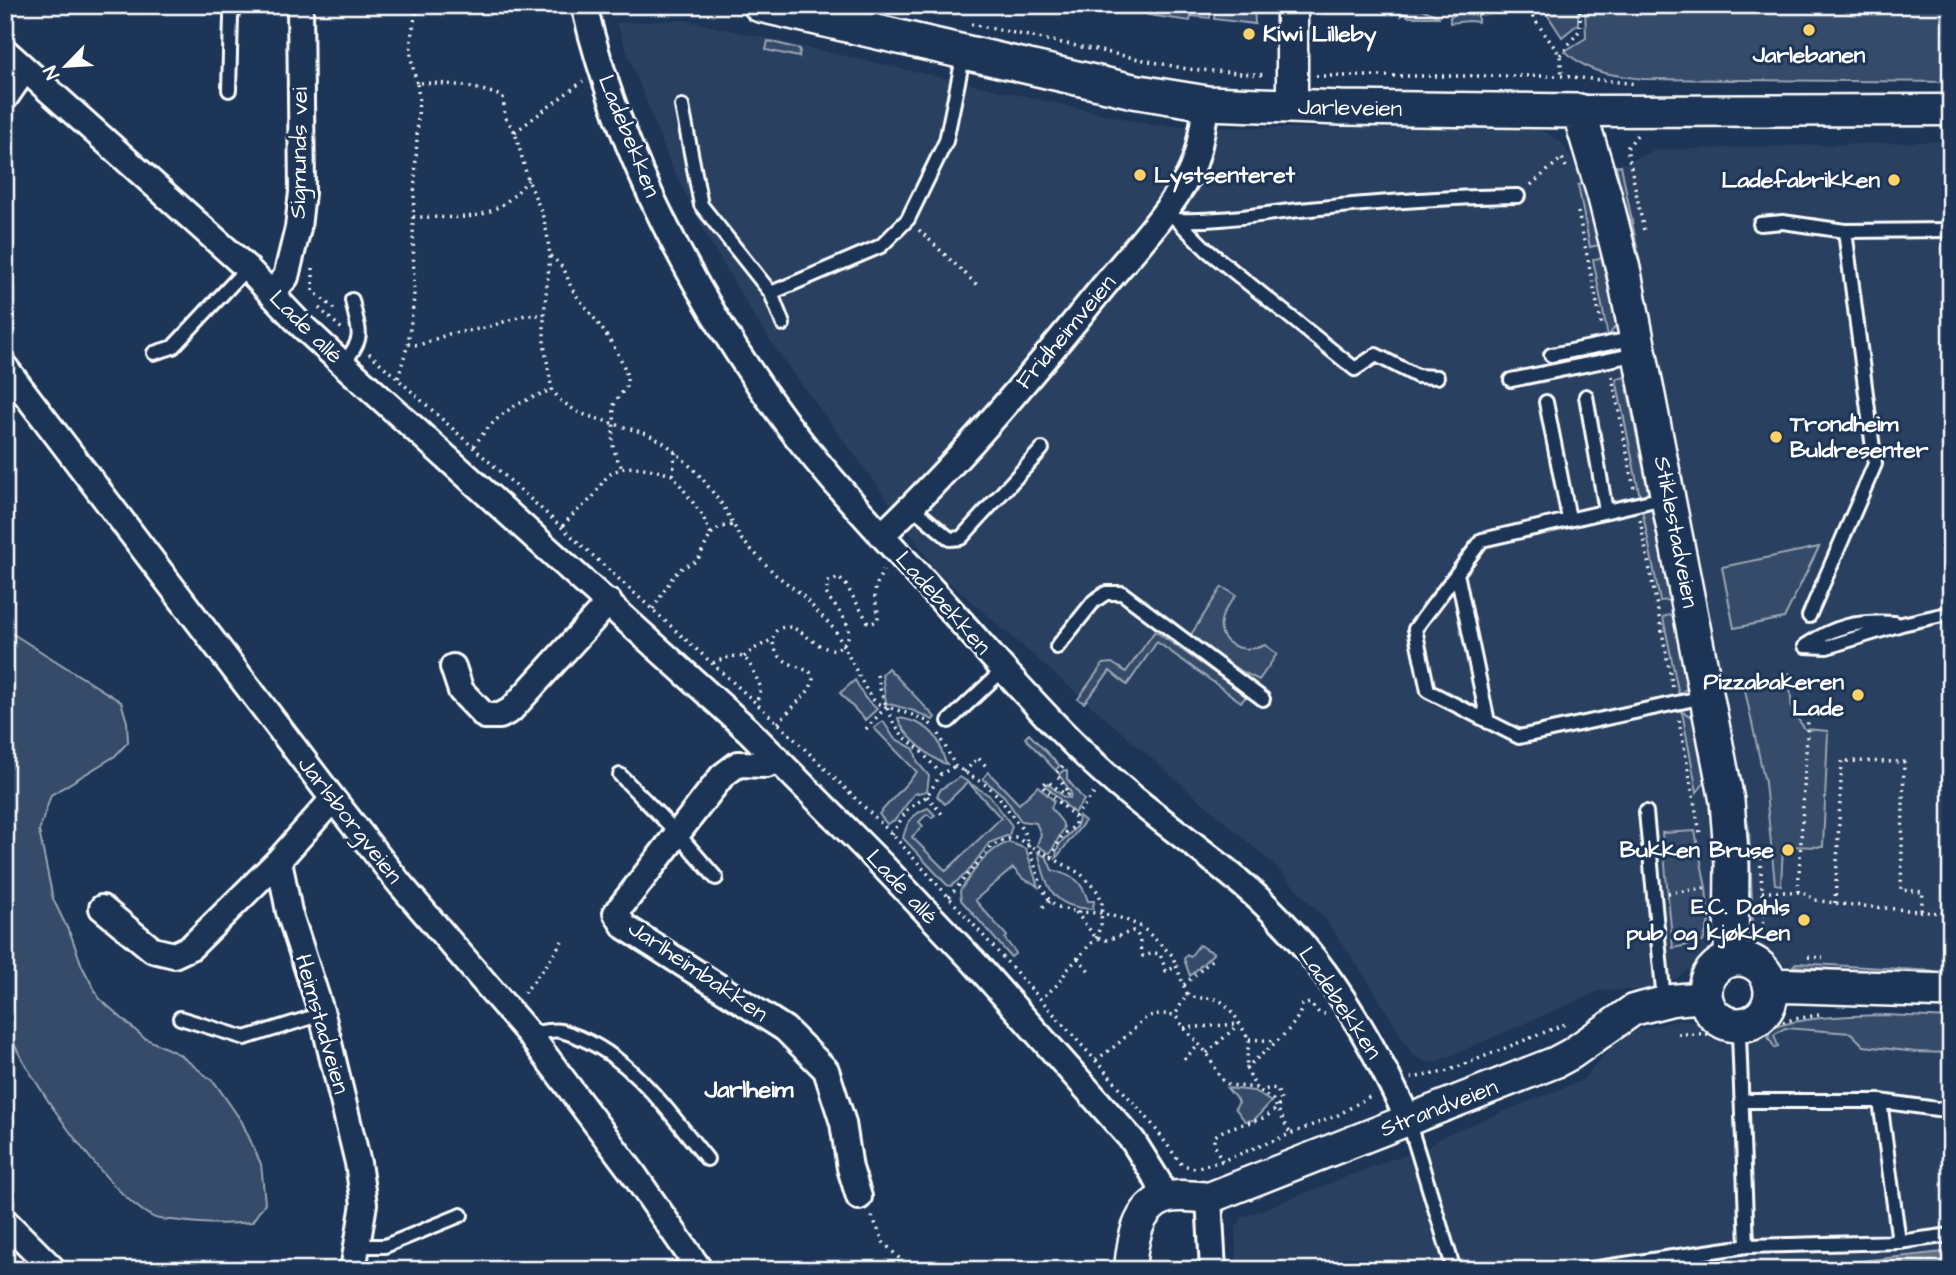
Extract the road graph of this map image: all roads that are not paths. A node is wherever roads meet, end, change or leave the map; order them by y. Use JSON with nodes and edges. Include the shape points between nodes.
{"nodes":[{"id":1,"x":241,"y":5,"type":"edge"},
{"id":2,"x":300,"y":5,"type":"edge"},
{"id":3,"x":760,"y":5,"type":"edge"},
{"id":4,"x":1292,"y":5,"type":"edge"},
{"id":5,"x":585,"y":9,"type":"dead end"},
{"id":6,"x":963,"y":37,"type":"junction"},
{"id":7,"x":5,"y":51,"type":"edge"},
{"id":8,"x":25,"y":69,"type":"junction"},
{"id":9,"x":229,"y":90,"type":"dead end"},
{"id":10,"x":1292,"y":91,"type":"junction"},
{"id":11,"x":5,"y":98,"type":"edge"},
{"id":12,"x":1207,"y":103,"type":"junction"},
{"id":13,"x":682,"y":106,"type":"dead end"},
{"id":14,"x":1951,"y":110,"type":"edge"},
{"id":15,"x":1579,"y":111,"type":"junction"},
{"id":16,"x":1518,"y":196,"type":"road end"},
{"id":17,"x":1171,"y":215,"type":"junction"},
{"id":18,"x":1760,"y":224,"type":"dead end"},
{"id":19,"x":1951,"y":230,"type":"edge"},
{"id":20,"x":1845,"y":231,"type":"junction"},
{"id":21,"x":247,"y":268,"type":"junction"},
{"id":22,"x":272,"y":293,"type":"junction"},
{"id":23,"x":771,"y":293,"type":"junction"},
{"id":24,"x":352,"y":300,"type":"dead end"},
{"id":25,"x":783,"y":324,"type":"dead end"},
{"id":26,"x":1623,"y":349,"type":"junction"},
{"id":27,"x":154,"y":353,"type":"dead end"},
{"id":28,"x":1551,"y":355,"type":"dead end"},
{"id":29,"x":343,"y":364,"type":"junction"},
{"id":30,"x":5,"y":367,"type":"edge"},
{"id":31,"x":1437,"y":377,"type":"dead end"},
{"id":32,"x":1511,"y":380,"type":"dead end"},
{"id":33,"x":1586,"y":396,"type":"dead end"},
{"id":34,"x":1546,"y":402,"type":"dead end"},
{"id":35,"x":1042,"y":449,"type":"dead end"},
{"id":36,"x":1669,"y":496,"type":"junction"},
{"id":37,"x":912,"y":507,"type":"junction"},
{"id":38,"x":1606,"y":511,"type":"junction"},
{"id":39,"x":1569,"y":519,"type":"junction"},
{"id":40,"x":882,"y":535,"type":"junction"},
{"id":41,"x":1457,"y":573,"type":"junction"},
{"id":42,"x":608,"y":602,"type":"junction"},
{"id":43,"x":1951,"y":613,"type":"edge"},
{"id":44,"x":1809,"y":616,"type":"dead end"},
{"id":45,"x":1902,"y":624,"type":"junction"},
{"id":46,"x":1057,"y":648,"type":"dead end"},
{"id":47,"x":453,"y":667,"type":"dead end"},
{"id":48,"x":1003,"y":670,"type":"junction"},
{"id":49,"x":1707,"y":696,"type":"junction"},
{"id":50,"x":1263,"y":699,"type":"dead end"},
{"id":51,"x":949,"y":721,"type":"dead end"},
{"id":52,"x":1488,"y":722,"type":"junction"},
{"id":53,"x":778,"y":758,"type":"junction"},
{"id":54,"x":620,"y":775,"type":"dead end"},
{"id":55,"x":333,"y":799,"type":"junction"},
{"id":56,"x":1646,"y":812,"type":"dead end"},
{"id":57,"x":677,"y":833,"type":"junction"},
{"id":58,"x":279,"y":860,"type":"junction"},
{"id":59,"x":716,"y":878,"type":"dead end"},
{"id":60,"x":102,"y":908,"type":"dead end"},
{"id":61,"x":1731,"y":960,"type":"junction"},
{"id":62,"x":1770,"y":985,"type":"junction"},
{"id":63,"x":1951,"y":991,"type":"edge"},
{"id":64,"x":1706,"y":998,"type":"junction"},
{"id":65,"x":1664,"y":1002,"type":"junction"},
{"id":66,"x":322,"y":1014,"type":"junction"},
{"id":67,"x":180,"y":1018,"type":"dead end"},
{"id":68,"x":1737,"y":1029,"type":"junction"},
{"id":69,"x":528,"y":1034,"type":"junction"},
{"id":70,"x":1741,"y":1101,"type":"junction"},
{"id":71,"x":1880,"y":1101,"type":"junction"},
{"id":72,"x":1951,"y":1111,"type":"edge"},
{"id":73,"x":1408,"y":1119,"type":"junction"},
{"id":74,"x":707,"y":1158,"type":"dead end"},
{"id":75,"x":1209,"y":1198,"type":"junction"},
{"id":76,"x":1164,"y":1199,"type":"junction"},
{"id":77,"x":864,"y":1203,"type":"road end"},
{"id":78,"x":461,"y":1215,"type":"dead end"},
{"id":79,"x":5,"y":1221,"type":"edge"},
{"id":80,"x":1951,"y":1235,"type":"edge"},
{"id":81,"x":1899,"y":1242,"type":"junction"},
{"id":82,"x":1747,"y":1246,"type":"junction"},
{"id":83,"x":354,"y":1258,"type":"edge"},
{"id":84,"x":690,"y":1266,"type":"edge"},
{"id":85,"x":54,"y":1270,"type":"edge"},
{"id":86,"x":1130,"y":1270,"type":"edge"},
{"id":87,"x":1213,"y":1270,"type":"edge"},
{"id":88,"x":1454,"y":1270,"type":"edge"},
{"id":89,"x":1584,"y":1270,"type":"edge"}],
"edges":[{"from":1,"to":9,"type":"lane","via":[[230,16]]},
{"from":2,"to":22,"type":"street","name":"Sigmunds vei","via":[[302,192],[286,277]]},
{"from":3,"to":6,"type":"main road","name":"Jarleveien"},
{"from":4,"to":10,"type":"street"},
{"from":5,"to":40,"type":"street","name":"Ladebekken","via":[[595,50],[631,145],[718,322],[788,425]]},
{"from":6,"to":12,"type":"main road","name":"Jarleveien","via":[[1133,91]]},
{"from":6,"to":23,"type":"lane","via":[[946,141],[908,219],[881,246]]},
{"from":7,"to":8,"type":"street","name":"Lade allé"},
{"from":8,"to":11,"type":"street"},
{"from":8,"to":21,"type":"street","name":"Lade allé"},
{"from":10,"to":12,"type":"main road","name":"Jarleveien"},
{"from":10,"to":15,"type":"main road","name":"Jarleveien"},
{"from":12,"to":17,"type":"street","name":"Fridheimveien","via":[[1198,151]]},
{"from":13,"to":23,"type":"lane","via":[[701,205]]},
{"from":14,"to":15,"type":"street","name":"Jarleveien"},
{"from":15,"to":26,"type":"main road","name":"Stiklestadveien","via":[[1604,194]]},
{"from":16,"to":17,"type":"lane","via":[[1393,200],[1208,222]]},
{"from":17,"to":31,"type":"lane","via":[[1207,250],[1355,369],[1376,355],[1417,376]]},
{"from":17,"to":37,"type":"street","name":"Fridheimveien"},
{"from":18,"to":20,"type":"lane","via":[[1783,222]]},
{"from":19,"to":20,"type":"lane"},
{"from":20,"to":44,"type":"lane","via":[[1875,464]]},
{"from":21,"to":22,"type":"street","name":"Lade allé"},
{"from":21,"to":27,"type":"lane","via":[[173,347]]},
{"from":22,"to":29,"type":"street","name":"Lade allé"},
{"from":23,"to":25,"type":"lane"},
{"from":24,"to":29,"type":"lane","via":[[359,344]]},
{"from":26,"to":28,"type":"lane"},
{"from":26,"to":32,"type":"lane"},
{"from":26,"to":36,"type":"main road","name":"Stiklestadveien"},
{"from":29,"to":42,"type":"street","name":"Lade allé"},
{"from":30,"to":55,"type":"street","name":"Jarlsborgveien"},
{"from":33,"to":38,"type":"lane"},
{"from":34,"to":39,"type":"lane"},
{"from":35,"to":37,"type":"lane","via":[[961,538],[950,539]]},
{"from":36,"to":38,"type":"lane"},
{"from":36,"to":49,"type":"main road","name":"Stiklestadveien"},
{"from":37,"to":40,"type":"street","name":"Fridheimveien"},
{"from":38,"to":39,"type":"lane"},
{"from":39,"to":41,"type":"lane","via":[[1482,540]]},
{"from":40,"to":48,"type":"street","name":"Ladebekken"},
{"from":41,"to":52,"type":"lane"},
{"from":41,"to":52,"type":"lane","via":[[1415,629],[1420,654],[1428,691]]},
{"from":42,"to":47,"type":"street","via":[[500,716],[485,716],[461,691]]},
{"from":42,"to":53,"type":"street","name":"Lade allé"},
{"from":43,"to":45,"type":"lane"},
{"from":45,"to":45,"type":"lane","via":[[1864,621],[1826,632],[1805,646],[1827,647]]},
{"from":46,"to":50,"type":"lane","via":[[1094,601],[1106,593],[1122,593]]},
{"from":48,"to":51,"type":"lane"},
{"from":48,"to":73,"type":"street","name":"Ladebekken","via":[[1087,758],[1229,872],[1295,936],[1346,1002]]},
{"from":49,"to":52,"type":"lane","via":[[1518,737]]},
{"from":49,"to":61,"type":"main road","name":"Stiklestadveien","via":[[1727,801]]},
{"from":53,"to":57,"type":"street","name":"Jarlheimbakken","via":[[767,765],[738,764],[722,776]]},
{"from":53,"to":76,"type":"street","name":"Lade allé","via":[[975,963],[1133,1141]]},
{"from":54,"to":57,"type":"lane"},
{"from":55,"to":58,"type":"street"},
{"from":55,"to":69,"type":"street","name":"Jarlsborgveien"},
{"from":56,"to":65,"type":"lane"},
{"from":57,"to":59,"type":"lane"},
{"from":57,"to":77,"type":"street","name":"Jarlheimbakken","via":[[616,913],[625,927],[785,1029],[826,1070],[843,1123],[850,1168]]},
{"from":58,"to":60,"type":"street","via":[[191,947],[174,955],[153,950]]},
{"from":58,"to":66,"type":"street","name":"Heimstadveien","via":[[289,912]]},
{"from":61,"to":62,"type":"main road","via":[[1756,964]]},
{"from":61,"to":64,"type":"main road","via":[[1709,977]]},
{"from":62,"to":63,"type":"main road"},
{"from":62,"to":68,"type":"main road","via":[[1770,1002],[1760,1016]]},
{"from":64,"to":65,"type":"street","name":"Strandveien"},
{"from":64,"to":68,"type":"main road","via":[[1714,1014]]},
{"from":65,"to":73,"type":"street","name":"Strandveien","via":[[1633,1010],[1556,1062]]},
{"from":66,"to":67,"type":"lane","via":[[245,1038]]},
{"from":66,"to":83,"type":"street","name":"Heimstadveien","via":[[364,1204]]},
{"from":68,"to":70,"type":"lane"},
{"from":69,"to":74,"type":"lane","via":[[559,1030],[607,1051],[642,1079]]},
{"from":69,"to":84,"type":"street","name":"Jarlsborgveien","via":[[635,1176]]},
{"from":70,"to":71,"type":"lane"},
{"from":70,"to":82,"type":"lane"},
{"from":71,"to":72,"type":"lane"},
{"from":71,"to":81,"type":"lane"},
{"from":73,"to":75,"type":"street","name":"Strandveien"},
{"from":73,"to":88,"type":"lane"},
{"from":75,"to":76,"type":"street","name":"Strandveien"},
{"from":75,"to":87,"type":"street"},
{"from":76,"to":86,"type":"street","via":[[1145,1212],[1132,1241]]},
{"from":78,"to":83,"type":"lane"},
{"from":79,"to":85,"type":"street"},
{"from":80,"to":81,"type":"lane"},
{"from":81,"to":82,"type":"lane"},
{"from":82,"to":89,"type":"lane"}]}
